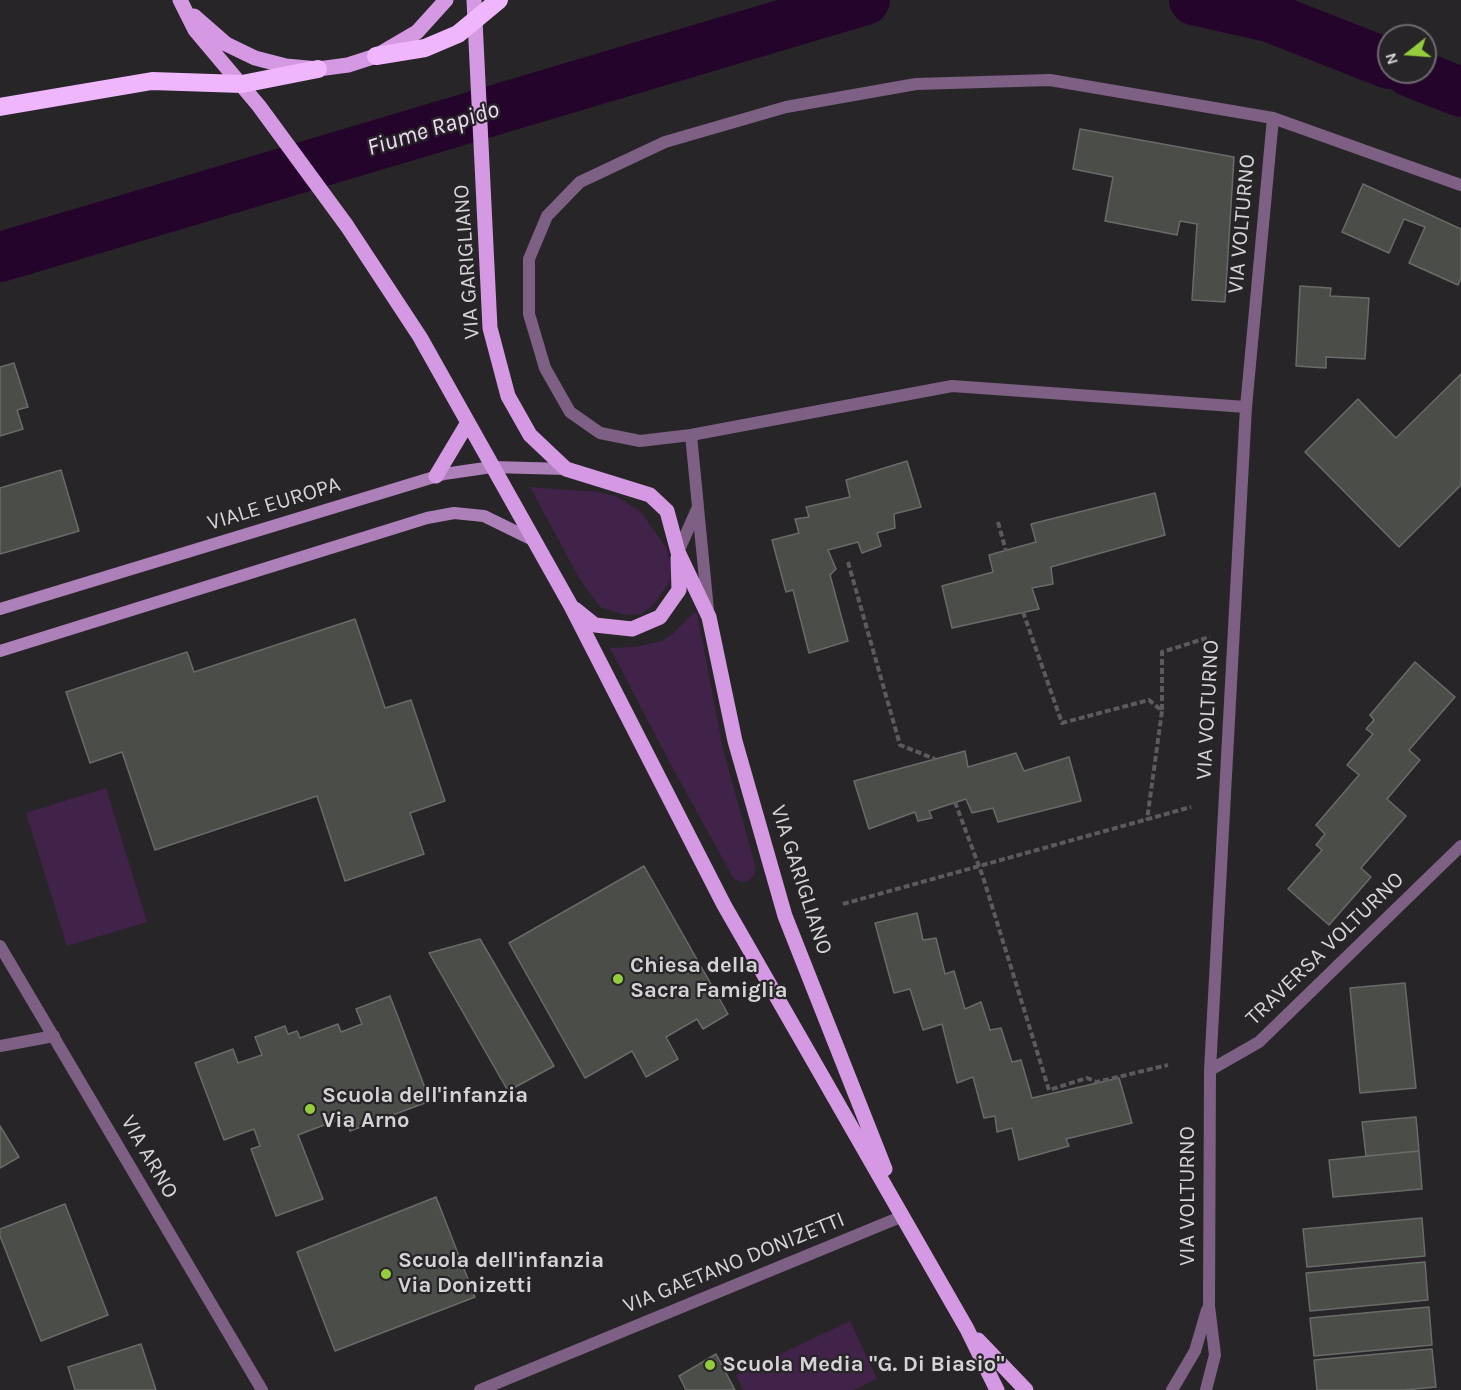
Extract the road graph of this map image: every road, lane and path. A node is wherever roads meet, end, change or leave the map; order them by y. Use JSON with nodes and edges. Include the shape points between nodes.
{"nodes":[{"id":1,"x":180,"y":0,"type":"edge"},
{"id":2,"x":446,"y":0,"type":"edge"},
{"id":3,"x":474,"y":0,"type":"edge"},
{"id":4,"x":500,"y":0,"type":"edge"},
{"id":5,"x":476,"y":19,"type":"junction"},
{"id":6,"x":376,"y":56,"type":"junction"},
{"id":7,"x":318,"y":69,"type":"junction"},
{"id":8,"x":242,"y":84,"type":"junction"},
{"id":9,"x":0,"y":107,"type":"edge"},
{"id":10,"x":1273,"y":118,"type":"junction"},
{"id":11,"x":1461,"y":185,"type":"edge"},
{"id":12,"x":1246,"y":407,"type":"junction"},
{"id":13,"x":467,"y":424,"type":"junction"},
{"id":14,"x":692,"y":435,"type":"junction"},
{"id":15,"x":492,"y":467,"type":"junction"},
{"id":16,"x":566,"y":469,"type":"junction"},
{"id":17,"x":436,"y":476,"type":"junction"},
{"id":18,"x":698,"y":507,"type":"junction"},
{"id":19,"x":998,"y":522,"type":"dead end"},
{"id":20,"x":531,"y":539,"type":"junction"},
{"id":21,"x":1006,"y":551,"type":"dead end"},
{"id":22,"x":678,"y":552,"type":"junction"},
{"id":23,"x":848,"y":562,"type":"dead end"},
{"id":24,"x":571,"y":606,"type":"junction"},
{"id":25,"x":0,"y":609,"type":"edge"},
{"id":26,"x":1023,"y":612,"type":"dead end"},
{"id":27,"x":709,"y":617,"type":"junction"},
{"id":28,"x":1210,"y":637,"type":"dead end"},
{"id":29,"x":0,"y":651,"type":"edge"},
{"id":30,"x":1162,"y":711,"type":"junction"},
{"id":31,"x":935,"y":759,"type":"dead end"},
{"id":32,"x":955,"y":802,"type":"dead end"},
{"id":33,"x":1191,"y":807,"type":"dead end"},
{"id":34,"x":1147,"y":820,"type":"junction"},
{"id":35,"x":1461,"y":846,"type":"edge"},
{"id":36,"x":979,"y":867,"type":"junction"},
{"id":37,"x":843,"y":904,"type":"dead end"},
{"id":38,"x":0,"y":946,"type":"edge"},
{"id":39,"x":54,"y":1036,"type":"junction"},
{"id":40,"x":0,"y":1046,"type":"edge"},
{"id":41,"x":1168,"y":1065,"type":"dead end"},
{"id":42,"x":1210,"y":1070,"type":"junction"},
{"id":43,"x":903,"y":1216,"type":"junction"},
{"id":44,"x":1209,"y":1306,"type":"junction"},
{"id":45,"x":967,"y":1329,"type":"junction"},
{"id":46,"x":262,"y":1390,"type":"edge"},
{"id":47,"x":480,"y":1390,"type":"edge"},
{"id":48,"x":997,"y":1390,"type":"edge"},
{"id":49,"x":1026,"y":1390,"type":"edge"},
{"id":50,"x":1172,"y":1390,"type":"edge"},
{"id":51,"x":1206,"y":1390,"type":"edge"}],
"edges":[{"from":1,"to":7,"type":"main road","via":[[226,44],[255,58]]},
{"from":1,"to":8,"type":"main road","name":"VIA GARIGLIANO","via":[[195,30]]},
{"from":2,"to":6,"type":"main road","via":[[417,32]]},
{"from":3,"to":5,"type":"main road","name":"VIA GARIGLIANO"},
{"from":4,"to":5,"type":"highway"},
{"from":5,"to":6,"type":"highway","via":[[458,33],[425,48]]},
{"from":5,"to":16,"type":"main road","name":"VIA GARIGLIANO","via":[[490,328],[508,396],[530,435]]},
{"from":6,"to":7,"type":"main road"},
{"from":7,"to":8,"type":"highway"},
{"from":8,"to":9,"type":"highway","via":[[152,81]]},
{"from":8,"to":13,"type":"main road","name":"VIA GARIGLIANO","via":[[346,226],[420,337]]},
{"from":10,"to":11,"type":"street"},
{"from":10,"to":12,"type":"street","name":"VIA VOLTURNO"},
{"from":10,"to":14,"type":"street","via":[[1050,80],[915,84],[786,107],[665,141],[580,182],[547,216],[529,259],[529,314],[545,368],[570,412],[600,433],[640,441]]},
{"from":12,"to":14,"type":"street","via":[[952,386]]},
{"from":12,"to":42,"type":"street","name":"VIA VOLTURNO"},
{"from":13,"to":15,"type":"main road","name":"VIA GARIGLIANO"},
{"from":13,"to":17,"type":"main road"},
{"from":14,"to":18,"type":"street"},
{"from":15,"to":16,"type":"street","name":"VIALE EUROPA"},
{"from":15,"to":17,"type":"street","name":"VIALE EUROPA"},
{"from":15,"to":20,"type":"main road","name":"VIA GARIGLIANO"},
{"from":16,"to":22,"type":"main road","name":"VIA GARIGLIANO","via":[[650,495],[667,511]]},
{"from":17,"to":25,"type":"street","name":"VIALE EUROPA"},
{"from":18,"to":22,"type":"street"},
{"from":18,"to":27,"type":"street"},
{"from":19,"to":21,"type":"path"},
{"from":20,"to":24,"type":"main road","name":"VIA GARIGLIANO"},
{"from":20,"to":29,"type":"street","via":[[484,516],[454,513],[427,518]]},
{"from":22,"to":24,"type":"main road","name":"VIA GARIGLIANO","via":[[679,590],[660,617],[632,629],[595,625]]},
{"from":22,"to":27,"type":"main road","name":"VIA GARIGLIANO"},
{"from":23,"to":31,"type":"path","via":[[900,745]]},
{"from":24,"to":43,"type":"main road","name":"VIA GARIGLIANO","via":[[724,905]]},
{"from":26,"to":30,"type":"path","via":[[1062,723],[1149,700]]},
{"from":27,"to":43,"type":"main road","name":"VIA GARIGLIANO","via":[[735,741],[785,916]]},
{"from":28,"to":30,"type":"path","via":[[1162,652]]},
{"from":30,"to":34,"type":"path"},
{"from":32,"to":36,"type":"path"},
{"from":33,"to":34,"type":"path"},
{"from":34,"to":36,"type":"path"},
{"from":35,"to":42,"type":"street","name":"TRAVERSA VOLTURNO","via":[[1259,1042]]},
{"from":36,"to":37,"type":"path"},
{"from":36,"to":41,"type":"path","via":[[1049,1090],[1087,1078],[1097,1082]]},
{"from":38,"to":39,"type":"street","name":"VIA ARNO"},
{"from":39,"to":40,"type":"street"},
{"from":39,"to":46,"type":"street","name":"VIA ARNO"},
{"from":42,"to":44,"type":"street","name":"VIA VOLTURNO"},
{"from":43,"to":45,"type":"main road","name":"VIA GARIGLIANO"},
{"from":43,"to":47,"type":"street","name":"VIA GAETANO DONIZETTI"},
{"from":44,"to":50,"type":"street","name":"VIA VOLTURNO","via":[[1195,1352]]},
{"from":44,"to":51,"type":"street","name":"VIA VOLTURNO","via":[[1215,1354]]},
{"from":45,"to":48,"type":"main road","name":"VIA GARIGLIANO"},
{"from":45,"to":49,"type":"main road","name":"VIA GARIGLIANO"}]}
